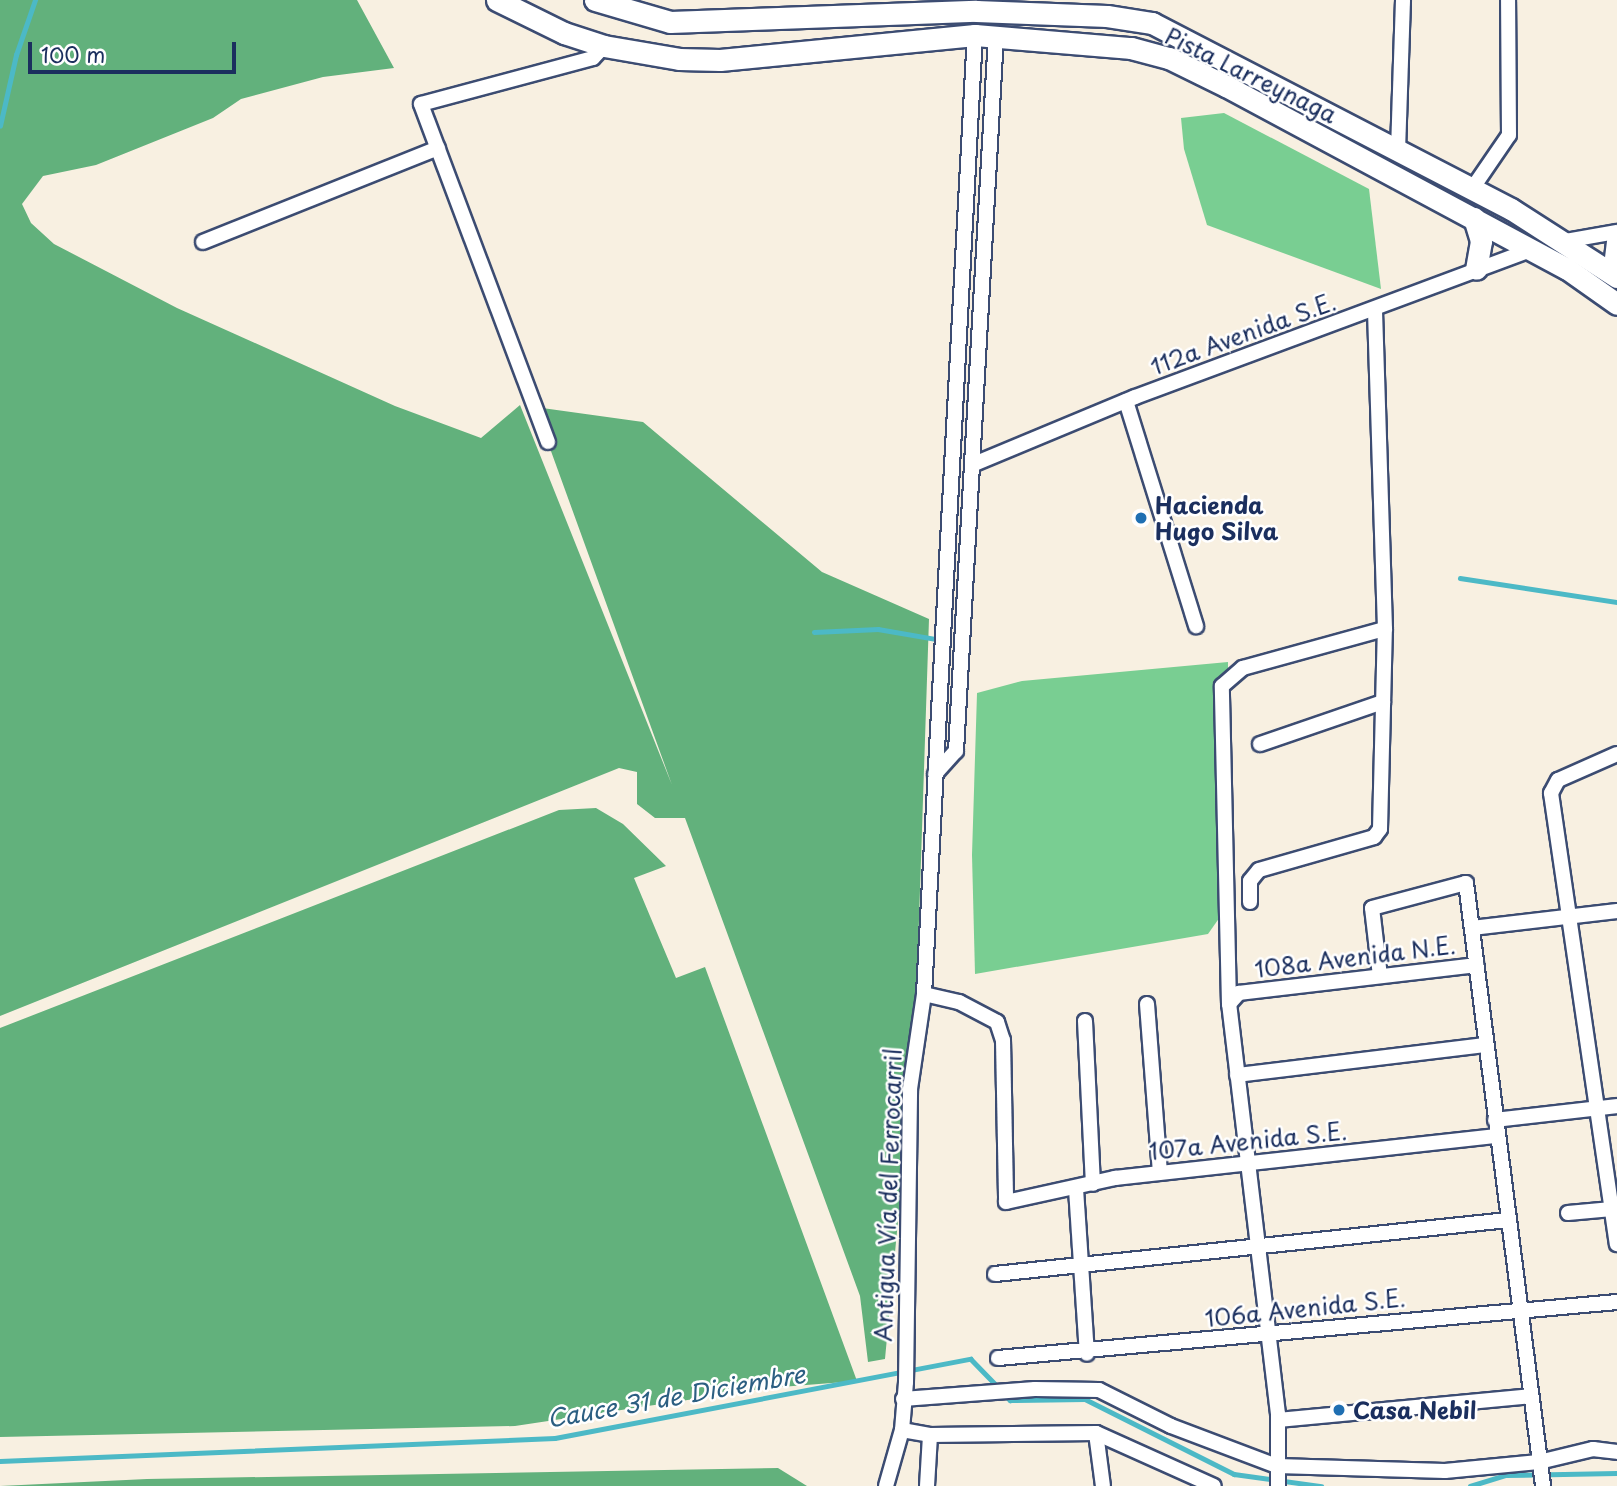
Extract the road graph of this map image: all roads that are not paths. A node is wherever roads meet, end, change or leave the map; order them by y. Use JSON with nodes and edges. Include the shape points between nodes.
{"nodes":[{"id":1,"x":497,"y":0,"type":"edge"},
{"id":2,"x":594,"y":0,"type":"edge"},
{"id":3,"x":853,"y":0,"type":"edge"},
{"id":4,"x":1403,"y":0,"type":"edge"},
{"id":5,"x":1508,"y":0,"type":"edge"},
{"id":6,"x":995,"y":6,"type":"edge"},
{"id":7,"x":804,"y":14,"type":"junction"},
{"id":8,"x":986,"y":36,"type":"junction"},
{"id":9,"x":604,"y":46,"type":"junction"},
{"id":10,"x":438,"y":148,"type":"junction"},
{"id":11,"x":1398,"y":151,"type":"junction"},
{"id":12,"x":1472,"y":189,"type":"junction"},
{"id":13,"x":1474,"y":218,"type":"junction"},
{"id":14,"x":1617,"y":232,"type":"edge"},
{"id":15,"x":1564,"y":241,"type":"junction"},
{"id":16,"x":1617,"y":241,"type":"edge"},
{"id":17,"x":203,"y":242,"type":"dead end"},
{"id":18,"x":1530,"y":250,"type":"junction"},
{"id":19,"x":1476,"y":269,"type":"junction"},
{"id":20,"x":1615,"y":275,"type":"edge"},
{"id":21,"x":1617,"y":304,"type":"edge"},
{"id":22,"x":1375,"y":309,"type":"junction"},
{"id":23,"x":1126,"y":401,"type":"junction"},
{"id":24,"x":548,"y":442,"type":"dead end"},
{"id":25,"x":974,"y":464,"type":"junction"},
{"id":26,"x":1196,"y":626,"type":"dead end"},
{"id":27,"x":1385,"y":629,"type":"junction"},
{"id":28,"x":1383,"y":702,"type":"junction"},
{"id":29,"x":1260,"y":744,"type":"dead end"},
{"id":30,"x":1617,"y":754,"type":"edge"},
{"id":31,"x":935,"y":774,"type":"junction"},
{"id":32,"x":1250,"y":902,"type":"dead end"},
{"id":33,"x":1617,"y":911,"type":"edge"},
{"id":34,"x":1571,"y":916,"type":"junction"},
{"id":35,"x":1472,"y":928,"type":"junction"},
{"id":36,"x":1476,"y":965,"type":"junction"},
{"id":37,"x":1380,"y":976,"type":"junction"},
{"id":38,"x":924,"y":994,"type":"junction"},
{"id":39,"x":1234,"y":999,"type":"junction"},
{"id":40,"x":1146,"y":1004,"type":"dead end"},
{"id":41,"x":1085,"y":1021,"type":"dead end"},
{"id":42,"x":1486,"y":1045,"type":"junction"},
{"id":43,"x":1237,"y":1075,"type":"junction"},
{"id":44,"x":1617,"y":1106,"type":"edge"},
{"id":45,"x":1598,"y":1108,"type":"junction"},
{"id":46,"x":1495,"y":1120,"type":"junction"},
{"id":47,"x":1497,"y":1136,"type":"junction"},
{"id":48,"x":1247,"y":1164,"type":"junction"},
{"id":49,"x":1160,"y":1173,"type":"junction"},
{"id":50,"x":1093,"y":1184,"type":"junction"},
{"id":51,"x":1076,"y":1189,"type":"junction"},
{"id":52,"x":1612,"y":1209,"type":"junction"},
{"id":53,"x":1568,"y":1213,"type":"dead end"},
{"id":54,"x":1508,"y":1220,"type":"junction"},
{"id":55,"x":1617,"y":1244,"type":"edge"},
{"id":56,"x":1258,"y":1248,"type":"junction"},
{"id":57,"x":1080,"y":1268,"type":"junction"},
{"id":58,"x":995,"y":1274,"type":"dead end"},
{"id":59,"x":1617,"y":1302,"type":"edge"},
{"id":60,"x":1519,"y":1308,"type":"junction"},
{"id":61,"x":1270,"y":1334,"type":"junction"},
{"id":62,"x":1087,"y":1353,"type":"junction"},
{"id":63,"x":998,"y":1358,"type":"dead end"},
{"id":64,"x":1530,"y":1396,"type":"junction"},
{"id":65,"x":904,"y":1404,"type":"junction"},
{"id":66,"x":1278,"y":1420,"type":"junction"},
{"id":67,"x":902,"y":1428,"type":"junction"},
{"id":68,"x":1096,"y":1433,"type":"junction"},
{"id":69,"x":930,"y":1435,"type":"junction"},
{"id":70,"x":1617,"y":1452,"type":"edge"},
{"id":71,"x":1540,"y":1465,"type":"junction"},
{"id":72,"x":1277,"y":1466,"type":"junction"},
{"id":73,"x":886,"y":1486,"type":"edge"},
{"id":74,"x":927,"y":1486,"type":"edge"},
{"id":75,"x":1103,"y":1486,"type":"edge"},
{"id":76,"x":1214,"y":1486,"type":"edge"},
{"id":77,"x":1278,"y":1486,"type":"edge"},
{"id":78,"x":1543,"y":1486,"type":"edge"}],
"edges":[{"from":1,"to":9,"type":"main road","name":"Pista Larreynaga","via":[[564,33]]},
{"from":2,"to":7,"type":"main road","name":"Pista Larreynaga","via":[[670,22],[720,23]]},
{"from":3,"to":7,"type":"main road"},
{"from":4,"to":11,"type":"street"},
{"from":5,"to":12,"type":"street","via":[[1509,135]]},
{"from":6,"to":7,"type":"main road","name":"Pista Larreynaga"},
{"from":6,"to":8,"type":"main road"},
{"from":6,"to":11,"type":"main road","name":"Pista Larreynaga","via":[[1129,18],[1175,32]]},
{"from":8,"to":9,"type":"main road","name":"Pista Larreynaga","via":[[720,60],[679,59]]},
{"from":8,"to":13,"type":"main road","name":"Pista Larreynaga","via":[[1099,43],[1169,58]]},
{"from":8,"to":25,"type":"street"},
{"from":8,"to":31,"type":"street","name":"Antigua Vía del Ferrocarril"},
{"from":9,"to":10,"type":"street","via":[[593,58],[421,104]]},
{"from":10,"to":17,"type":"street"},
{"from":10,"to":24,"type":"street"},
{"from":11,"to":12,"type":"main road","name":"Pista Larreynaga"},
{"from":12,"to":15,"type":"main road","name":"Pista Larreynaga"},
{"from":13,"to":18,"type":"main road","name":"Pista Larreynaga"},
{"from":13,"to":19,"type":"main road","via":[[1481,241]]},
{"from":14,"to":15,"type":"street","name":"112a Avenida S.E."},
{"from":15,"to":18,"type":"street","name":"112a Avenida S.E."},
{"from":15,"to":20,"type":"main road","name":"Pista Larreynaga"},
{"from":16,"to":20,"type":"main road"},
{"from":18,"to":19,"type":"street","name":"112a Avenida S.E."},
{"from":18,"to":21,"type":"main road","name":"Pista Larreynaga","via":[[1566,268]]},
{"from":19,"to":22,"type":"street","name":"112a Avenida S.E."},
{"from":22,"to":23,"type":"street","name":"112a Avenida S.E."},
{"from":22,"to":27,"type":"street"},
{"from":23,"to":25,"type":"street","name":"112a Avenida S.E."},
{"from":23,"to":26,"type":"street"},
{"from":25,"to":31,"type":"street","via":[[956,751]]},
{"from":27,"to":28,"type":"street"},
{"from":27,"to":39,"type":"street","via":[[1243,668],[1222,686]]},
{"from":28,"to":29,"type":"street"},
{"from":28,"to":32,"type":"street","via":[[1380,829],[1374,837],[1259,870],[1250,881]]},
{"from":30,"to":34,"type":"street","via":[[1558,780],[1550,793]]},
{"from":31,"to":38,"type":"street","name":"Antigua Vía del Ferrocarril"},
{"from":33,"to":34,"type":"street"},
{"from":34,"to":35,"type":"street"},
{"from":34,"to":45,"type":"street"},
{"from":35,"to":36,"type":"street"},
{"from":35,"to":37,"type":"street","via":[[1466,883],[1372,908]]},
{"from":36,"to":37,"type":"street","name":"108a Avenida N.E."},
{"from":36,"to":42,"type":"street"},
{"from":37,"to":39,"type":"street","name":"108a Avenida N.E."},
{"from":38,"to":51,"type":"street","name":"107a Avenida S.E.","via":[[959,1002],[998,1023],[1003,1040],[1006,1202]]},
{"from":38,"to":65,"type":"street","name":"Antigua Vía del Ferrocarril","via":[[910,1089]]},
{"from":39,"to":43,"type":"street"},
{"from":40,"to":49,"type":"street"},
{"from":41,"to":50,"type":"street"},
{"from":42,"to":43,"type":"street"},
{"from":42,"to":46,"type":"street"},
{"from":43,"to":48,"type":"street"},
{"from":44,"to":45,"type":"street"},
{"from":45,"to":46,"type":"street"},
{"from":45,"to":52,"type":"street"},
{"from":46,"to":47,"type":"street"},
{"from":47,"to":48,"type":"street","name":"107a Avenida S.E."},
{"from":47,"to":54,"type":"street"},
{"from":48,"to":49,"type":"street","name":"107a Avenida S.E."},
{"from":48,"to":56,"type":"street"},
{"from":49,"to":50,"type":"street","name":"107a Avenida S.E."},
{"from":50,"to":51,"type":"street","name":"107a Avenida S.E."},
{"from":51,"to":57,"type":"street"},
{"from":52,"to":53,"type":"street"},
{"from":52,"to":55,"type":"street"},
{"from":54,"to":56,"type":"street"},
{"from":54,"to":60,"type":"street"},
{"from":56,"to":57,"type":"street"},
{"from":56,"to":61,"type":"street"},
{"from":57,"to":58,"type":"street"},
{"from":57,"to":62,"type":"street"},
{"from":59,"to":60,"type":"street","name":"106a Avenida S.E."},
{"from":60,"to":61,"type":"street","name":"106a Avenida S.E."},
{"from":60,"to":64,"type":"street"},
{"from":61,"to":62,"type":"street","name":"106a Avenida S.E."},
{"from":61,"to":66,"type":"street"},
{"from":62,"to":63,"type":"street","name":"106a Avenida S.E."},
{"from":64,"to":66,"type":"street"},
{"from":64,"to":71,"type":"street"},
{"from":65,"to":67,"type":"street","name":"Antigua Vía del Ferrocarril"},
{"from":65,"to":72,"type":"street","via":[[1002,1391],[1099,1390],[1171,1426]]},
{"from":66,"to":72,"type":"street"},
{"from":67,"to":69,"type":"street"},
{"from":67,"to":73,"type":"street","name":"Antigua Vía del Ferrocarril"},
{"from":68,"to":69,"type":"street"},
{"from":68,"to":75,"type":"street"},
{"from":68,"to":76,"type":"street"},
{"from":69,"to":74,"type":"street"},
{"from":70,"to":71,"type":"street","via":[[1592,1449]]},
{"from":71,"to":72,"type":"street","via":[[1445,1471]]},
{"from":71,"to":78,"type":"street"},
{"from":72,"to":77,"type":"street"}]}
